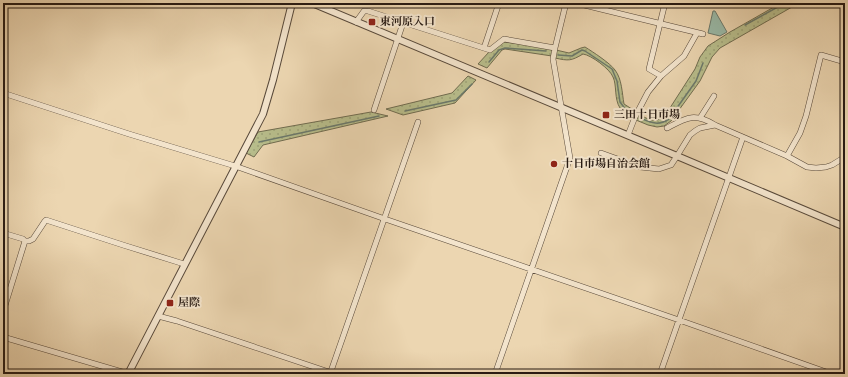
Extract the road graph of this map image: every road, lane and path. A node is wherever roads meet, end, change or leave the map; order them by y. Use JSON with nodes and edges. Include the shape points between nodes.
{"nodes":[{"id":1,"x":292,"y":3,"type":"edge"},
{"id":2,"x":312,"y":3,"type":"edge"},
{"id":3,"x":499,"y":3,"type":"edge"},
{"id":4,"x":566,"y":3,"type":"edge"},
{"id":5,"x":576,"y":3,"type":"edge"},
{"id":6,"x":665,"y":3,"type":"edge"},
{"id":7,"x":356,"y":22,"type":"junction"},
{"id":8,"x":403,"y":22,"type":"junction"},
{"id":9,"x":660,"y":23,"type":"junction"},
{"id":10,"x":697,"y":32,"type":"junction"},
{"id":11,"x":703,"y":34,"type":"dead end"},
{"id":12,"x":398,"y":39,"type":"junction"},
{"id":13,"x":484,"y":48,"type":"junction"},
{"id":14,"x":555,"y":48,"type":"junction"},
{"id":15,"x":845,"y":62,"type":"edge"},
{"id":16,"x":661,"y":76,"type":"junction"},
{"id":17,"x":3,"y":93,"type":"edge"},
{"id":18,"x":714,"y":96,"type":"dead end"},
{"id":19,"x":561,"y":107,"type":"junction"},
{"id":20,"x":374,"y":110,"type":"dead end"},
{"id":21,"x":700,"y":118,"type":"junction"},
{"id":22,"x":418,"y":122,"type":"dead end"},
{"id":23,"x":714,"y":125,"type":"junction"},
{"id":24,"x":666,"y":128,"type":"dead end"},
{"id":25,"x":628,"y":135,"type":"junction"},
{"id":26,"x":743,"y":137,"type":"junction"},
{"id":27,"x":601,"y":153,"type":"dead end"},
{"id":28,"x":678,"y":156,"type":"junction"},
{"id":29,"x":787,"y":156,"type":"junction"},
{"id":30,"x":845,"y":157,"type":"edge"},
{"id":31,"x":236,"y":166,"type":"junction"},
{"id":32,"x":728,"y":177,"type":"junction"},
{"id":33,"x":384,"y":218,"type":"junction"},
{"id":34,"x":845,"y":227,"type":"edge"},
{"id":35,"x":3,"y":233,"type":"edge"},
{"id":36,"x":25,"y":240,"type":"junction"},
{"id":37,"x":184,"y":264,"type":"junction"},
{"id":38,"x":532,"y":270,"type":"junction"},
{"id":39,"x":3,"y":312,"type":"edge"},
{"id":40,"x":158,"y":316,"type":"junction"},
{"id":41,"x":679,"y":320,"type":"junction"},
{"id":42,"x":3,"y":337,"type":"edge"},
{"id":43,"x":332,"y":373,"type":"edge"},
{"id":44,"x":128,"y":374,"type":"edge"},
{"id":45,"x":495,"y":374,"type":"edge"},
{"id":46,"x":660,"y":374,"type":"edge"},
{"id":47,"x":832,"y":374,"type":"edge"}],
"edges":[{"from":1,"to":31,"type":"street","via":[[266,106]]},
{"from":2,"to":7,"type":"street"},
{"from":3,"to":13,"type":"street"},
{"from":4,"to":14,"type":"street"},
{"from":5,"to":9,"type":"street"},
{"from":6,"to":9,"type":"street"},
{"from":7,"to":8,"type":"street","via":[[364,11]]},
{"from":7,"to":12,"type":"street"},
{"from":8,"to":12,"type":"street"},
{"from":8,"to":13,"type":"street"},
{"from":9,"to":10,"type":"street"},
{"from":9,"to":16,"type":"street","via":[[649,69]]},
{"from":10,"to":11,"type":"street"},
{"from":10,"to":16,"type":"street","via":[[684,56]]},
{"from":12,"to":19,"type":"street"},
{"from":12,"to":20,"type":"street"},
{"from":13,"to":14,"type":"street","via":[[490,50],[504,39]]},
{"from":14,"to":19,"type":"street","via":[[553,59]]},
{"from":15,"to":29,"type":"street","via":[[821,55],[802,128]]},
{"from":16,"to":25,"type":"street","via":[[648,92],[634,117]]},
{"from":17,"to":31,"type":"street"},
{"from":18,"to":21,"type":"street"},
{"from":19,"to":25,"type":"street"},
{"from":19,"to":38,"type":"street","via":[[570,158]]},
{"from":21,"to":23,"type":"street"},
{"from":21,"to":24,"type":"street","via":[[686,118]]},
{"from":22,"to":33,"type":"street"},
{"from":23,"to":26,"type":"street"},
{"from":23,"to":28,"type":"street","via":[[695,130]]},
{"from":25,"to":28,"type":"street"},
{"from":26,"to":29,"type":"street"},
{"from":26,"to":32,"type":"street"},
{"from":27,"to":28,"type":"street","via":[[640,167],[659,169],[671,164]]},
{"from":28,"to":32,"type":"street"},
{"from":29,"to":30,"type":"street","via":[[807,167],[816,168],[832,165]]},
{"from":31,"to":33,"type":"street"},
{"from":31,"to":37,"type":"street"},
{"from":32,"to":34,"type":"street"},
{"from":32,"to":41,"type":"street"},
{"from":33,"to":38,"type":"street"},
{"from":33,"to":43,"type":"street"},
{"from":35,"to":36,"type":"street"},
{"from":36,"to":37,"type":"street","via":[[32,239],[46,220]]},
{"from":36,"to":39,"type":"street"},
{"from":37,"to":40,"type":"street"},
{"from":38,"to":41,"type":"street"},
{"from":38,"to":45,"type":"street"},
{"from":40,"to":43,"type":"street","via":[[177,320]]},
{"from":40,"to":44,"type":"street"},
{"from":41,"to":46,"type":"street"},
{"from":41,"to":47,"type":"street"},
{"from":42,"to":44,"type":"street"}]}
